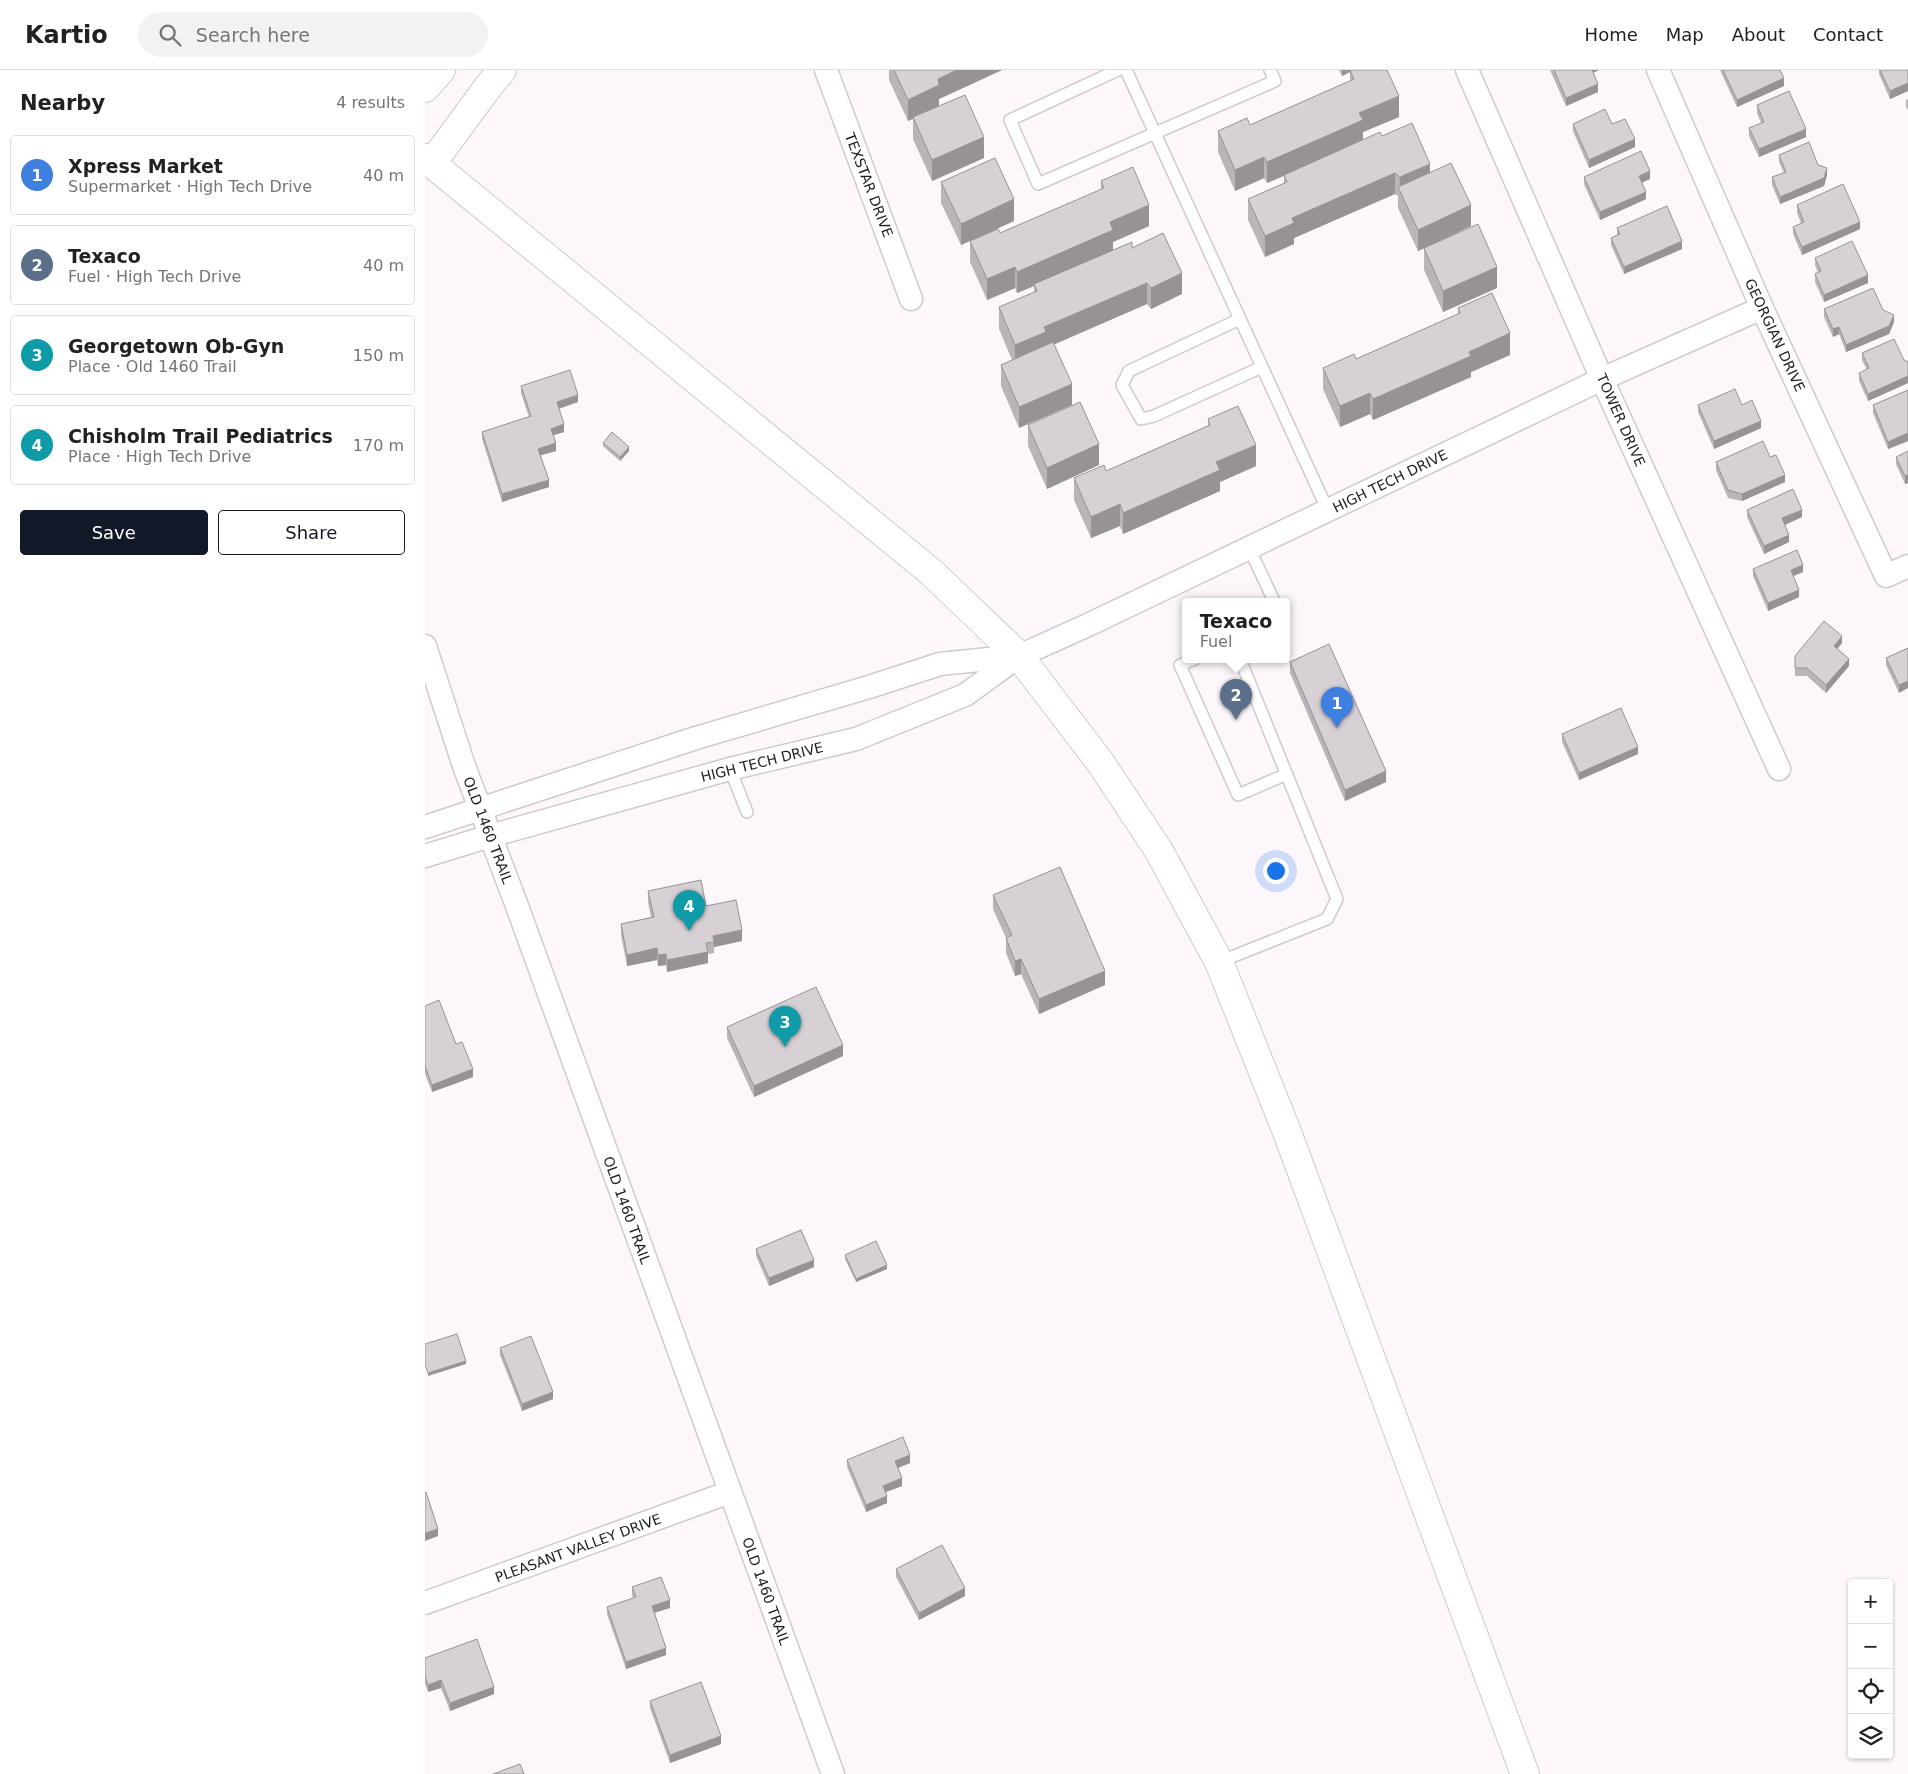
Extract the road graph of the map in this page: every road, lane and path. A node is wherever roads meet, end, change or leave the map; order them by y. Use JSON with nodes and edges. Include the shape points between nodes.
{"nodes":[{"id":1,"x":441,"y":70,"type":"edge"},
{"id":2,"x":502,"y":70,"type":"edge"},
{"id":3,"x":826,"y":70,"type":"edge"},
{"id":4,"x":1118,"y":70,"type":"edge"},
{"id":5,"x":1125,"y":70,"type":"edge"},
{"id":6,"x":1270,"y":70,"type":"edge"},
{"id":7,"x":1467,"y":70,"type":"edge"},
{"id":8,"x":1658,"y":70,"type":"edge"},
{"id":9,"x":425,"y":88,"type":"edge"},
{"id":10,"x":1154,"y":133,"type":"junction"},
{"id":11,"x":428,"y":160,"type":"edge"},
{"id":12,"x":911,"y":299,"type":"dead end"},
{"id":13,"x":1762,"y":308,"type":"junction"},
{"id":14,"x":1240,"y":319,"type":"junction"},
{"id":15,"x":1262,"y":367,"type":"junction"},
{"id":16,"x":1602,"y":380,"type":"junction"},
{"id":17,"x":1328,"y":511,"type":"junction"},
{"id":18,"x":1249,"y":548,"type":"junction"},
{"id":19,"x":1908,"y":566,"type":"edge"},
{"id":20,"x":1273,"y":598,"type":"edge"},
{"id":21,"x":425,"y":646,"type":"edge"},
{"id":22,"x":1019,"y":656,"type":"junction"},
{"id":23,"x":1185,"y":663,"type":"edge"},
{"id":24,"x":1242,"y":663,"type":"edge"},
{"id":25,"x":730,"y":769,"type":"junction"},
{"id":26,"x":1779,"y":769,"type":"dead end"},
{"id":27,"x":1287,"y":774,"type":"junction"},
{"id":28,"x":480,"y":808,"type":"junction"},
{"id":29,"x":747,"y":812,"type":"dead end"},
{"id":30,"x":425,"y":827,"type":"edge"},
{"id":31,"x":490,"y":836,"type":"junction"},
{"id":32,"x":425,"y":856,"type":"edge"},
{"id":33,"x":1219,"y":962,"type":"junction"},
{"id":34,"x":730,"y":1492,"type":"junction"},
{"id":35,"x":425,"y":1603,"type":"edge"},
{"id":36,"x":833,"y":1774,"type":"edge"},
{"id":37,"x":1525,"y":1774,"type":"edge"}],
"edges":[{"from":1,"to":9,"type":"main road"},
{"from":2,"to":11,"type":"main road"},
{"from":3,"to":12,"type":"street","name":"TEXSTAR DRIVE"},
{"from":4,"to":10,"type":"lane","via":[[1010,120],[1038,184]]},
{"from":5,"to":10,"type":"lane"},
{"from":6,"to":10,"type":"lane","via":[[1275,82]]},
{"from":7,"to":16,"type":"street","name":"TOWER DRIVE"},
{"from":8,"to":13,"type":"street","name":"GEORGIAN DRIVE"},
{"from":10,"to":14,"type":"lane"},
{"from":11,"to":22,"type":"main road","via":[[931,572]]},
{"from":13,"to":16,"type":"street","name":"HIGH TECH DRIVE"},
{"from":13,"to":19,"type":"street","name":"GEORGIAN DRIVE","via":[[1886,576]]},
{"from":14,"to":15,"type":"lane"},
{"from":14,"to":15,"type":"lane","via":[[1129,371],[1123,385],[1141,419]]},
{"from":15,"to":17,"type":"lane"},
{"from":16,"to":17,"type":"street","name":"HIGH TECH DRIVE"},
{"from":16,"to":26,"type":"street","name":"TOWER DRIVE"},
{"from":17,"to":18,"type":"street","name":"HIGH TECH DRIVE"},
{"from":18,"to":20,"type":"lane"},
{"from":18,"to":22,"type":"street","name":"HIGH TECH DRIVE"},
{"from":21,"to":28,"type":"street","name":"OLD 1460 TRAIL"},
{"from":22,"to":25,"type":"street","name":"HIGH TECH DRIVE","via":[[965,695],[856,739]]},
{"from":22,"to":28,"type":"street","name":"HIGH TECH DRIVE","via":[[940,664]]},
{"from":22,"to":33,"type":"main road","via":[[1100,762],[1159,851]]},
{"from":23,"to":27,"type":"lane","via":[[1180,665],[1238,795]]},
{"from":24,"to":27,"type":"lane"},
{"from":25,"to":29,"type":"lane"},
{"from":25,"to":31,"type":"street","name":"HIGH TECH DRIVE"},
{"from":27,"to":33,"type":"lane","via":[[1337,899],[1327,919]]},
{"from":28,"to":30,"type":"street","name":"HIGH TECH DRIVE"},
{"from":28,"to":31,"type":"street","name":"OLD 1460 TRAIL"},
{"from":31,"to":32,"type":"street","name":"HIGH TECH DRIVE"},
{"from":31,"to":34,"type":"street","name":"OLD 1460 TRAIL"},
{"from":33,"to":37,"type":"main road","via":[[1287,1132]]},
{"from":34,"to":35,"type":"street","name":"PLEASANT VALLEY DRIVE"},
{"from":34,"to":36,"type":"street","name":"OLD 1460 TRAIL"}]}
